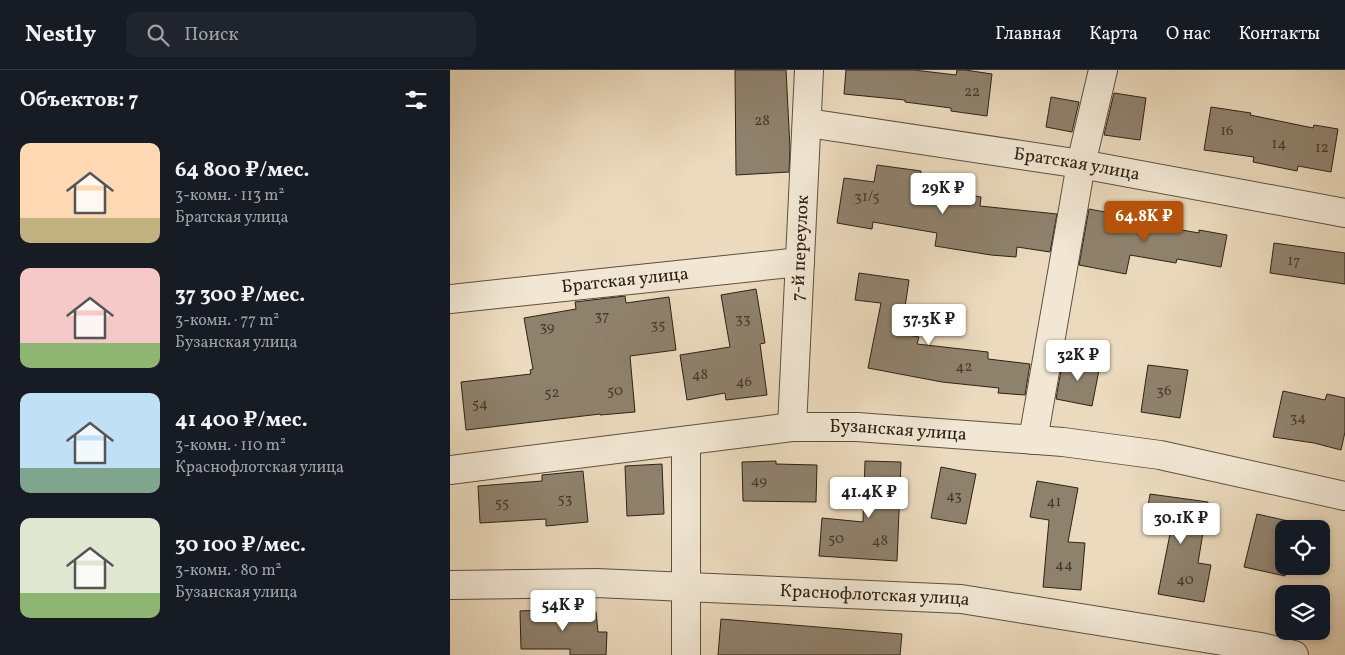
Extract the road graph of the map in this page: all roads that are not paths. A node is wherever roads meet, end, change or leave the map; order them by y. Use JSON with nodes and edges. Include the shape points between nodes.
{"nodes":[{"id":1,"x":809,"y":70,"type":"edge"},
{"id":2,"x":1103,"y":70,"type":"edge"},
{"id":3,"x":808,"y":123,"type":"junction"},
{"id":4,"x":1081,"y":164,"type":"junction"},
{"id":5,"x":1345,"y":213,"type":"edge"},
{"id":6,"x":800,"y":262,"type":"junction"},
{"id":7,"x":450,"y":299,"type":"edge"},
{"id":8,"x":792,"y":427,"type":"junction"},
{"id":9,"x":1033,"y":440,"type":"junction"},
{"id":10,"x":686,"y":441,"type":"junction"},
{"id":11,"x":450,"y":470,"type":"edge"},
{"id":12,"x":1345,"y":496,"type":"edge"},
{"id":13,"x":450,"y":585,"type":"edge"},
{"id":14,"x":685,"y":586,"type":"junction"},
{"id":15,"x":1260,"y":651,"type":"edge"},
{"id":16,"x":686,"y":655,"type":"edge"},
{"id":17,"x":1294,"y":655,"type":"edge"}],
"edges":[{"from":1,"to":3,"type":"street","name":"7-й переулок"},
{"from":2,"to":4,"type":"street"},
{"from":3,"to":4,"type":"street","name":"Братская улица"},
{"from":3,"to":6,"type":"street","name":"7-й переулок"},
{"from":4,"to":5,"type":"street","name":"Братская улица"},
{"from":4,"to":9,"type":"street"},
{"from":6,"to":7,"type":"street","name":"Братская улица"},
{"from":6,"to":8,"type":"street","name":"7-й переулок"},
{"from":8,"to":9,"type":"street","name":"Бузанская улица","via":[[856,427]]},
{"from":8,"to":10,"type":"street","name":"Бузанская улица"},
{"from":9,"to":12,"type":"street","name":"Бузанская улица","via":[[1160,456]]},
{"from":10,"to":11,"type":"street","name":"Бузанская улица"},
{"from":10,"to":14,"type":"street"},
{"from":13,"to":14,"type":"street","name":"Краснофлотская улица","via":[[596,583]]},
{"from":14,"to":15,"type":"street","name":"Краснофлотская улица","via":[[961,599]]},
{"from":14,"to":16,"type":"street"},
{"from":15,"to":17,"type":"street","name":"Краснофлотская улица"}]}
